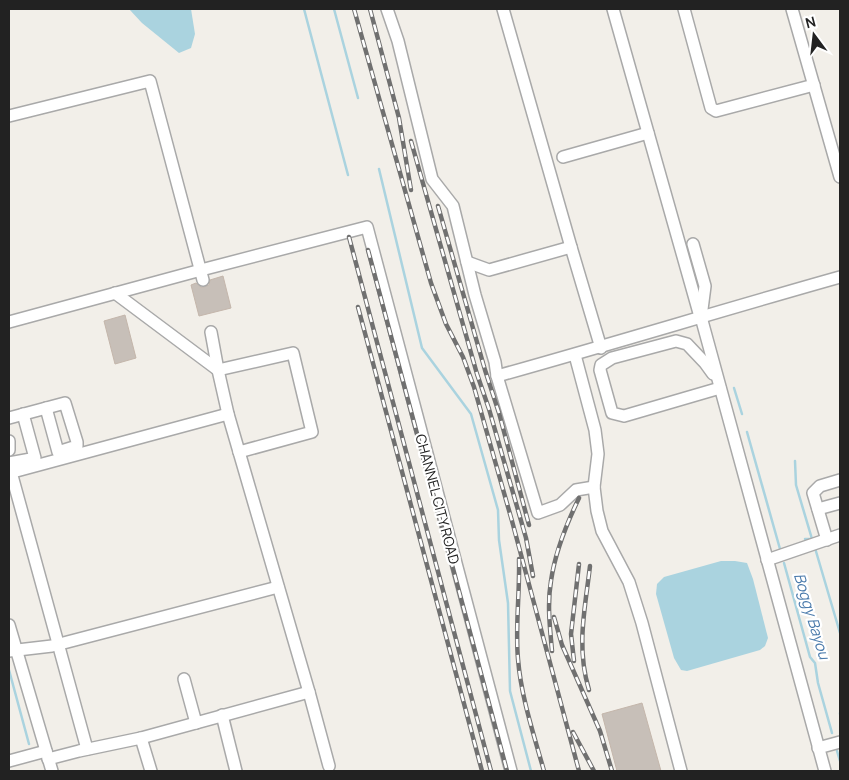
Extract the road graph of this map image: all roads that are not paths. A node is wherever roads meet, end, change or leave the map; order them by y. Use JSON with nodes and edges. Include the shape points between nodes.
{"nodes":[{"id":1,"x":387,"y":9,"type":"edge"},
{"id":2,"x":503,"y":9,"type":"edge"},
{"id":3,"x":613,"y":9,"type":"edge"},
{"id":4,"x":684,"y":9,"type":"edge"},
{"id":5,"x":792,"y":9,"type":"edge"},
{"id":6,"x":814,"y":84,"type":"junction"},
{"id":7,"x":9,"y":116,"type":"edge"},
{"id":8,"x":648,"y":133,"type":"junction"},
{"id":9,"x":555,"y":159,"type":"junction"},
{"id":10,"x":840,"y":177,"type":"edge"},
{"id":11,"x":693,"y":244,"type":"dead end"},
{"id":12,"x":571,"y":247,"type":"junction"},
{"id":13,"x":467,"y":262,"type":"junction"},
{"id":14,"x":202,"y":275,"type":"junction"},
{"id":15,"x":840,"y":277,"type":"edge"},
{"id":16,"x":115,"y":293,"type":"junction"},
{"id":17,"x":700,"y":317,"type":"junction"},
{"id":18,"x":9,"y":322,"type":"edge"},
{"id":19,"x":211,"y":332,"type":"dead end"},
{"id":20,"x":595,"y":349,"type":"junction"},
{"id":21,"x":575,"y":355,"type":"junction"},
{"id":22,"x":603,"y":364,"type":"junction"},
{"id":23,"x":218,"y":370,"type":"junction"},
{"id":24,"x":497,"y":376,"type":"junction"},
{"id":25,"x":718,"y":388,"type":"junction"},
{"id":26,"x":46,"y":408,"type":"junction"},
{"id":27,"x":23,"y":414,"type":"junction"},
{"id":28,"x":228,"y":414,"type":"junction"},
{"id":29,"x":9,"y":418,"type":"edge"},
{"id":30,"x":9,"y":441,"type":"edge"},
{"id":31,"x":9,"y":450,"type":"edge"},
{"id":32,"x":58,"y":452,"type":"junction"},
{"id":33,"x":239,"y":452,"type":"junction"},
{"id":34,"x":35,"y":458,"type":"junction"},
{"id":35,"x":10,"y":469,"type":"edge"},
{"id":36,"x":840,"y":480,"type":"edge"},
{"id":37,"x":594,"y":488,"type":"junction"},
{"id":38,"x":840,"y":503,"type":"edge"},
{"id":39,"x":818,"y":509,"type":"junction"},
{"id":40,"x":840,"y":535,"type":"edge"},
{"id":41,"x":827,"y":540,"type":"junction"},
{"id":42,"x":767,"y":560,"type":"junction"},
{"id":43,"x":278,"y":587,"type":"junction"},
{"id":44,"x":9,"y":625,"type":"edge"},
{"id":45,"x":60,"y":644,"type":"junction"},
{"id":46,"x":12,"y":650,"type":"edge"},
{"id":47,"x":184,"y":679,"type":"dead end"},
{"id":48,"x":309,"y":692,"type":"junction"},
{"id":49,"x":222,"y":715,"type":"junction"},
{"id":50,"x":196,"y":722,"type":"junction"},
{"id":51,"x":141,"y":738,"type":"junction"},
{"id":52,"x":840,"y":742,"type":"edge"},
{"id":53,"x":9,"y":748,"type":"edge"},
{"id":54,"x":818,"y":748,"type":"junction"},
{"id":55,"x":87,"y":749,"type":"junction"},
{"id":56,"x":47,"y":755,"type":"junction"},
{"id":57,"x":10,"y":761,"type":"edge"},
{"id":58,"x":329,"y":766,"type":"dead end"},
{"id":59,"x":52,"y":771,"type":"edge"},
{"id":60,"x":151,"y":771,"type":"edge"},
{"id":61,"x":236,"y":771,"type":"edge"},
{"id":62,"x":511,"y":771,"type":"edge"},
{"id":63,"x":681,"y":771,"type":"edge"},
{"id":64,"x":825,"y":771,"type":"edge"}],
"edges":[{"from":1,"to":13,"type":"lane","via":[[432,180],[453,206]]},
{"from":2,"to":9,"type":"lane"},
{"from":3,"to":8,"type":"lane"},
{"from":4,"to":6,"type":"lane","via":[[711,108],[716,111]]},
{"from":5,"to":6,"type":"lane"},
{"from":6,"to":10,"type":"lane"},
{"from":7,"to":14,"type":"lane","via":[[150,81]]},
{"from":8,"to":9,"type":"lane"},
{"from":8,"to":17,"type":"lane"},
{"from":9,"to":12,"type":"lane"},
{"from":11,"to":17,"type":"lane","via":[[705,286]]},
{"from":12,"to":13,"type":"lane","via":[[489,270]]},
{"from":12,"to":20,"type":"lane"},
{"from":13,"to":24,"type":"lane"},
{"from":14,"to":16,"type":"lane"},
{"from":14,"to":62,"type":"lane","name":"CHANNEL CITY ROAD","via":[[367,227]]},
{"from":15,"to":17,"type":"lane"},
{"from":16,"to":18,"type":"lane"},
{"from":16,"to":23,"type":"lane"},
{"from":17,"to":20,"type":"lane"},
{"from":17,"to":25,"type":"lane"},
{"from":19,"to":23,"type":"lane"},
{"from":20,"to":21,"type":"lane"},
{"from":20,"to":22,"type":"lane"},
{"from":21,"to":24,"type":"lane"},
{"from":21,"to":37,"type":"lane","via":[[595,430],[598,454]]},
{"from":22,"to":25,"type":"lane","via":[[612,358],[676,341],[687,344],[705,362]]},
{"from":22,"to":25,"type":"lane","via":[[600,370],[612,413],[618,415],[624,416]]},
{"from":23,"to":28,"type":"lane"},
{"from":23,"to":33,"type":"lane","via":[[293,353],[312,432]]},
{"from":24,"to":37,"type":"lane","via":[[538,513],[560,505],[576,490]]},
{"from":25,"to":42,"type":"lane"},
{"from":26,"to":27,"type":"lane"},
{"from":26,"to":32,"type":"lane"},
{"from":26,"to":32,"type":"lane","via":[[67,404],[78,442],[75,448]]},
{"from":27,"to":29,"type":"lane"},
{"from":27,"to":34,"type":"lane"},
{"from":28,"to":33,"type":"lane"},
{"from":28,"to":35,"type":"lane"},
{"from":30,"to":31,"type":"lane"},
{"from":32,"to":34,"type":"lane"},
{"from":33,"to":43,"type":"lane"},
{"from":34,"to":35,"type":"lane"},
{"from":35,"to":45,"type":"lane"},
{"from":36,"to":39,"type":"lane","via":[[820,486],[814,493]]},
{"from":37,"to":63,"type":"lane","via":[[602,531],[629,582],[642,623]]},
{"from":38,"to":39,"type":"lane"},
{"from":39,"to":41,"type":"lane"},
{"from":40,"to":41,"type":"lane"},
{"from":41,"to":42,"type":"lane"},
{"from":42,"to":54,"type":"lane"},
{"from":43,"to":45,"type":"lane"},
{"from":43,"to":48,"type":"lane"},
{"from":44,"to":46,"type":"lane"},
{"from":45,"to":46,"type":"lane","via":[[41,649]]},
{"from":45,"to":55,"type":"lane"},
{"from":46,"to":56,"type":"lane"},
{"from":47,"to":50,"type":"lane"},
{"from":48,"to":49,"type":"lane"},
{"from":48,"to":58,"type":"lane"},
{"from":49,"to":50,"type":"lane"},
{"from":49,"to":61,"type":"lane"},
{"from":50,"to":51,"type":"lane"},
{"from":51,"to":55,"type":"lane"},
{"from":51,"to":60,"type":"lane"},
{"from":52,"to":54,"type":"lane"},
{"from":53,"to":57,"type":"lane"},
{"from":54,"to":64,"type":"lane"},
{"from":55,"to":56,"type":"lane"},
{"from":56,"to":57,"type":"lane"},
{"from":56,"to":59,"type":"lane"}]}
